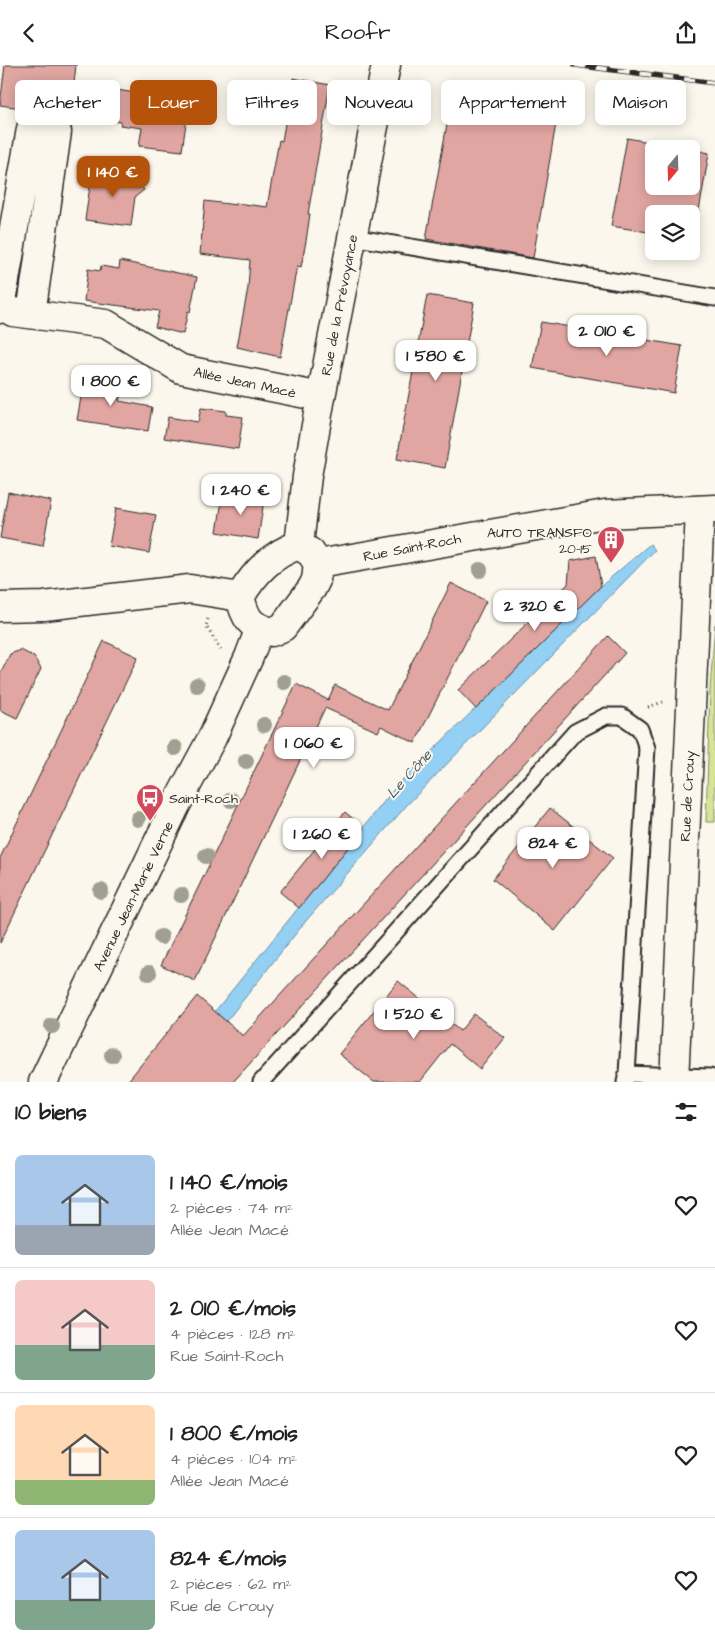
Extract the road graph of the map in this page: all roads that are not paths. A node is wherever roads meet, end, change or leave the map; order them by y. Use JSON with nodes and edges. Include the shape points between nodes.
{"nodes":[{"id":1,"x":386,"y":65,"type":"edge"},
{"id":2,"x":352,"y":237,"type":"junction"},
{"id":3,"x":715,"y":298,"type":"edge"},
{"id":4,"x":0,"y":310,"type":"edge"},
{"id":5,"x":31,"y":314,"type":"junction"},
{"id":6,"x":321,"y":397,"type":"junction"},
{"id":7,"x":708,"y":509,"type":"edge"},
{"id":8,"x":308,"y":554,"type":"junction"},
{"id":9,"x":240,"y":597,"type":"junction"},
{"id":10,"x":0,"y":607,"type":"edge"},
{"id":11,"x":260,"y":629,"type":"junction"},
{"id":12,"x":626,"y":1078,"type":"edge"},
{"id":13,"x":674,"y":1079,"type":"edge"},
{"id":14,"x":715,"y":1079,"type":"edge"},
{"id":15,"x":43,"y":1082,"type":"edge"},
{"id":16,"x":261,"y":1082,"type":"edge"}],
"edges":[{"from":1,"to":2,"type":"street","name":"Rue de la Prévoyance"},
{"from":2,"to":3,"type":"lane"},
{"from":2,"to":6,"type":"street","name":"Rue de la Prévoyance"},
{"from":4,"to":5,"type":"street","name":"Allée Jean Macé"},
{"from":4,"to":5,"type":"street","name":"Allée Jean Macé","via":[[31,129],[57,132]]},
{"from":5,"to":6,"type":"street","name":"Allée Jean Macé","via":[[106,324],[181,369]]},
{"from":6,"to":8,"type":"street","name":"Rue de la Prévoyance","via":[[307,477]]},
{"from":7,"to":8,"type":"street","name":"Rue Saint-Roch","via":[[605,514]]},
{"from":7,"to":13,"type":"street","name":"Rue de Crouy","via":[[692,692]]},
{"from":8,"to":9,"type":"street","via":[[286,550],[251,579]]},
{"from":8,"to":11,"type":"street","via":[[316,580],[312,588],[283,627],[272,632]]},
{"from":9,"to":10,"type":"street","via":[[190,589],[44,606]]},
{"from":9,"to":11,"type":"street","via":[[244,614]]},
{"from":11,"to":15,"type":"street","name":"Avenue Jean-Marie Verne","via":[[212,738],[176,805]]},
{"from":12,"to":13,"type":"lane"},
{"from":12,"to":16,"type":"lane","via":[[647,747],[640,729],[622,716],[606,716],[576,732]]},
{"from":13,"to":14,"type":"lane"}]}
